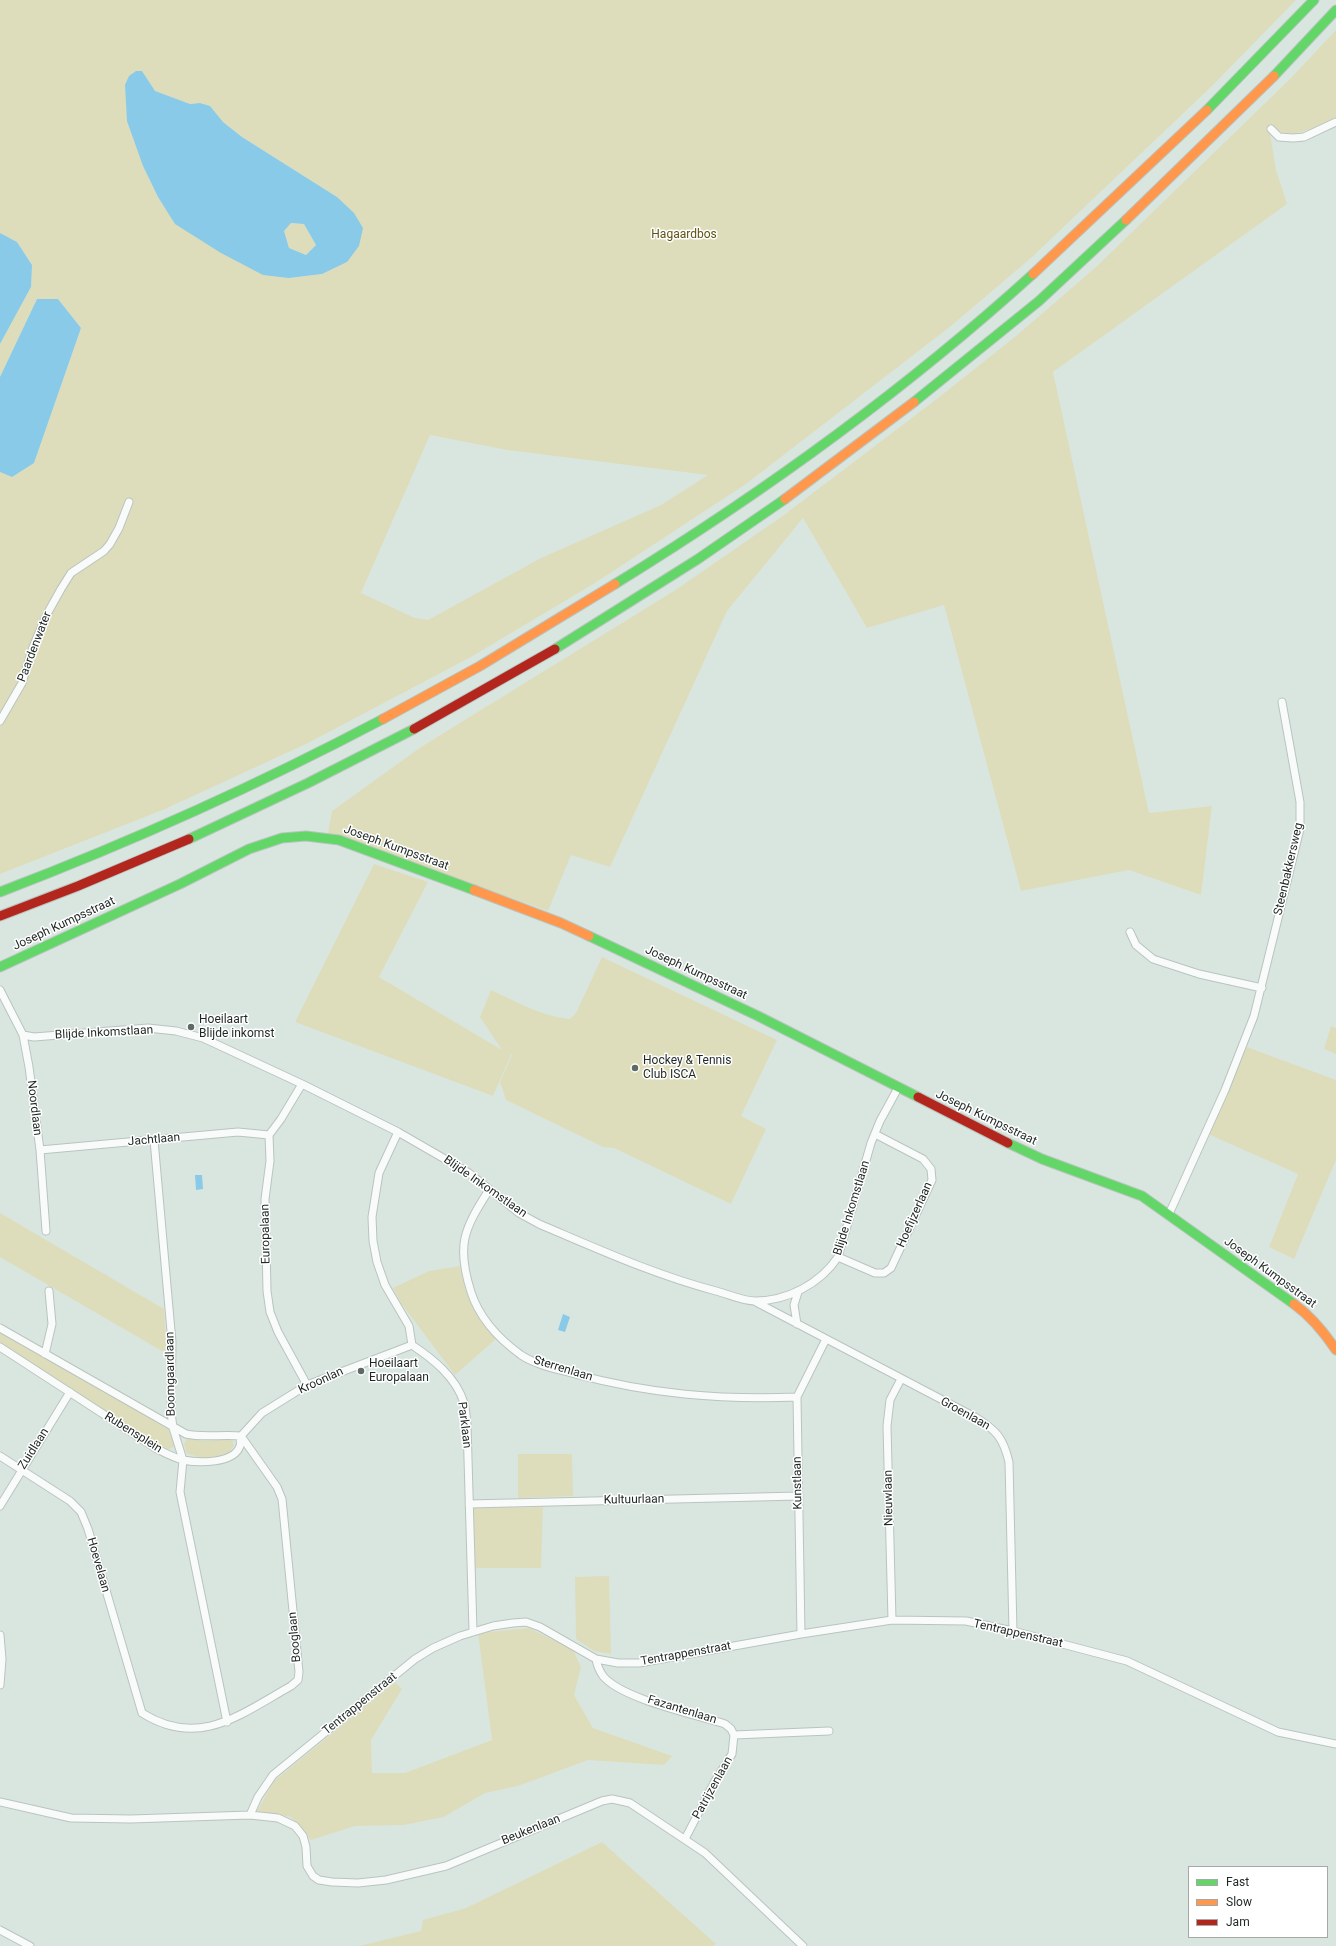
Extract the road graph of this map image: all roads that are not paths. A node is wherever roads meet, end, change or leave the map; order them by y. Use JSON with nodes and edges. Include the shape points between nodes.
{"nodes":[{"id":1,"x":1314,"y":0,"type":"edge"},
{"id":2,"x":1336,"y":10,"type":"edge"},
{"id":3,"x":1336,"y":122,"type":"edge"},
{"id":4,"x":1270,"y":129,"type":"dead end"},
{"id":5,"x":129,"y":502,"type":"dead end"},
{"id":6,"x":1282,"y":702,"type":"dead end"},
{"id":7,"x":0,"y":721,"type":"edge"},
{"id":8,"x":0,"y":892,"type":"edge"},
{"id":9,"x":0,"y":916,"type":"edge"},
{"id":10,"x":1130,"y":932,"type":"dead end"},
{"id":11,"x":0,"y":967,"type":"edge"},
{"id":12,"x":1262,"y":988,"type":"junction"},
{"id":13,"x":0,"y":990,"type":"edge"},
{"id":14,"x":23,"y":1035,"type":"junction"},
{"id":15,"x":302,"y":1084,"type":"junction"},
{"id":16,"x":898,"y":1088,"type":"junction"},
{"id":17,"x":398,"y":1132,"type":"junction"},
{"id":18,"x":875,"y":1134,"type":"junction"},
{"id":19,"x":268,"y":1135,"type":"junction"},
{"id":20,"x":154,"y":1140,"type":"junction"},
{"id":21,"x":40,"y":1150,"type":"junction"},
{"id":22,"x":489,"y":1190,"type":"junction"},
{"id":23,"x":1169,"y":1214,"type":"junction"},
{"id":24,"x":46,"y":1231,"type":"dead end"},
{"id":25,"x":838,"y":1257,"type":"junction"},
{"id":26,"x":49,"y":1291,"type":"dead end"},
{"id":27,"x":798,"y":1292,"type":"junction"},
{"id":28,"x":754,"y":1301,"type":"junction"},
{"id":29,"x":797,"y":1324,"type":"junction"},
{"id":30,"x":0,"y":1328,"type":"edge"},
{"id":31,"x":826,"y":1339,"type":"junction"},
{"id":32,"x":412,"y":1345,"type":"junction"},
{"id":33,"x":0,"y":1347,"type":"edge"},
{"id":34,"x":1336,"y":1350,"type":"edge"},
{"id":35,"x":45,"y":1354,"type":"junction"},
{"id":36,"x":901,"y":1379,"type":"junction"},
{"id":37,"x":307,"y":1385,"type":"junction"},
{"id":38,"x":70,"y":1392,"type":"junction"},
{"id":39,"x":797,"y":1397,"type":"junction"},
{"id":40,"x":173,"y":1428,"type":"junction"},
{"id":41,"x":240,"y":1436,"type":"junction"},
{"id":42,"x":0,"y":1456,"type":"edge"},
{"id":43,"x":183,"y":1460,"type":"junction"},
{"id":44,"x":21,"y":1470,"type":"junction"},
{"id":45,"x":799,"y":1496,"type":"junction"},
{"id":46,"x":470,"y":1504,"type":"junction"},
{"id":47,"x":0,"y":1506,"type":"edge"},
{"id":48,"x":892,"y":1620,"type":"junction"},
{"id":49,"x":473,"y":1631,"type":"junction"},
{"id":50,"x":1013,"y":1631,"type":"junction"},
{"id":51,"x":801,"y":1634,"type":"junction"},
{"id":52,"x":0,"y":1635,"type":"edge"},
{"id":53,"x":596,"y":1659,"type":"junction"},
{"id":54,"x":0,"y":1685,"type":"edge"},
{"id":55,"x":142,"y":1713,"type":"joint"},
{"id":56,"x":227,"y":1722,"type":"junction"},
{"id":57,"x":829,"y":1731,"type":"dead end"},
{"id":58,"x":734,"y":1735,"type":"junction"},
{"id":59,"x":1336,"y":1744,"type":"edge"},
{"id":60,"x":0,"y":1802,"type":"edge"},
{"id":61,"x":250,"y":1815,"type":"junction"},
{"id":62,"x":685,"y":1839,"type":"junction"},
{"id":63,"x":0,"y":1930,"type":"edge"},
{"id":64,"x":30,"y":1946,"type":"edge"},
{"id":65,"x":803,"y":1946,"type":"edge"}],
"edges":[{"from":1,"to":8,"type":"main road","via":[[1168,148],[1041,268],[960,338],[773,481],[576,611],[360,732],[231,795],[121,844]]},
{"from":2,"to":9,"type":"main road","via":[[1213,138],[1057,285],[882,427],[788,498],[702,558],[474,697],[369,753],[241,816],[129,865]]},
{"from":3,"to":4,"type":"street","via":[[1299,138],[1279,137]]},
{"from":5,"to":7,"type":"street","name":"Paardenwater","via":[[110,544],[104,551],[74,570],[61,589],[33,647],[22,682]]},
{"from":6,"to":12,"type":"street","name":"Steenbakkersweg","via":[[1301,815]]},
{"from":10,"to":12,"type":"street","via":[[1136,945],[1153,959],[1199,974]]},
{"from":11,"to":16,"type":"main road","name":"Joseph Kumpsstraat","via":[[255,846],[297,836],[321,837],[366,848],[561,924],[758,1016]]},
{"from":12,"to":23,"type":"street","name":"Steenbakkersweg","via":[[1254,1016],[1225,1090]]},
{"from":13,"to":14,"type":"street","name":"Noordlaan"},
{"from":14,"to":15,"type":"street","name":"Blijde Inkomstlaan","via":[[34,1037],[148,1028],[176,1031],[203,1038]]},
{"from":14,"to":21,"type":"street","name":"Noordlaan"},
{"from":15,"to":17,"type":"street","name":"Blijde Inkomstlaan"},
{"from":15,"to":19,"type":"street"},
{"from":16,"to":18,"type":"street","name":"Blijde Inkomstlaan"},
{"from":16,"to":23,"type":"main road","name":"Joseph Kumpsstraat","via":[[1029,1153],[1142,1196]]},
{"from":17,"to":22,"type":"street","name":"Blijde Inkomstlaan","via":[[469,1173]]},
{"from":17,"to":32,"type":"street","via":[[379,1173],[372,1217],[373,1241],[385,1285],[409,1326]]},
{"from":18,"to":25,"type":"street","name":"Blijde Inkomstlaan"},
{"from":18,"to":25,"type":"street","name":"Hoefijzerlaan","via":[[923,1159],[931,1169],[932,1180],[891,1268],[884,1273],[875,1273]]},
{"from":19,"to":20,"type":"street","name":"Jachtlaan","via":[[238,1132]]},
{"from":19,"to":37,"type":"street","name":"Europalaan","via":[[270,1161],[265,1199],[267,1291],[270,1312]]},
{"from":20,"to":21,"type":"street","name":"Jachtlaan"},
{"from":20,"to":40,"type":"street","name":"Boomgaardlaan","via":[[172,1342]]},
{"from":21,"to":24,"type":"street","name":"Noordlaan"},
{"from":22,"to":28,"type":"street","name":"Blijde Inkomstlaan","via":[[519,1213],[539,1224],[681,1282]]},
{"from":22,"to":39,"type":"street","name":"Sterrenlaan","via":[[470,1219],[465,1234],[465,1274],[482,1317],[521,1355],[543,1365],[610,1383],[666,1393],[712,1397]]},
{"from":23,"to":34,"type":"main road","name":"Joseph Kumpsstraat","via":[[1305,1312],[1321,1328]]},
{"from":25,"to":27,"type":"street","name":"Blijde Inkomstlaan","via":[[833,1265]]},
{"from":26,"to":35,"type":"street","via":[[52,1324]]},
{"from":27,"to":28,"type":"street","name":"Blijde Inkomstlaan","via":[[774,1299]]},
{"from":27,"to":29,"type":"street","via":[[794,1305]]},
{"from":28,"to":29,"type":"street","name":"Groenlaan"},
{"from":29,"to":31,"type":"street","name":"Groenlaan"},
{"from":30,"to":35,"type":"street","name":"Rubensplein"},
{"from":31,"to":36,"type":"street","name":"Groenlaan"},
{"from":31,"to":39,"type":"street","name":"Kunstlaan"},
{"from":32,"to":37,"type":"street","name":"Kroonlan"},
{"from":32,"to":46,"type":"street","name":"Parklaan","via":[[433,1359],[448,1375],[464,1403]]},
{"from":33,"to":38,"type":"street","name":"Rubensplein"},
{"from":35,"to":40,"type":"street","name":"Rubensplein"},
{"from":36,"to":48,"type":"street","name":"Nieuwlaan","via":[[890,1400],[887,1426]]},
{"from":36,"to":50,"type":"street","name":"Groenlaan","via":[[989,1425],[1006,1447],[1009,1462]]},
{"from":37,"to":41,"type":"street","name":"Kroonlan","via":[[262,1412]]},
{"from":38,"to":43,"type":"street","name":"Rubensplein","via":[[157,1449]]},
{"from":38,"to":44,"type":"street","name":"Zuidlaan"},
{"from":39,"to":45,"type":"street","name":"Kunstlaan"},
{"from":40,"to":41,"type":"street","name":"Rubensplein","via":[[195,1436]]},
{"from":40,"to":43,"type":"street","name":"Boomgaardlaan"},
{"from":41,"to":43,"type":"street","name":"Rubensplein","via":[[240,1445],[236,1452],[228,1457],[210,1462]]},
{"from":41,"to":56,"type":"street","name":"Booglaan","via":[[278,1487],[282,1499],[299,1672],[298,1680],[291,1686]]},
{"from":42,"to":44,"type":"street","name":"Hoevelaan"},
{"from":43,"to":56,"type":"street","name":"Boomgaardlaan","via":[[180,1492]]},
{"from":44,"to":47,"type":"street","name":"Zuidlaan"},
{"from":44,"to":55,"type":"street","name":"Hoevelaan","via":[[70,1501],[81,1512]]},
{"from":45,"to":46,"type":"street","name":"Kultuurlaan"},
{"from":45,"to":51,"type":"street","name":"Kunstlaan"},
{"from":46,"to":49,"type":"street","name":"Parklaan"},
{"from":48,"to":50,"type":"street","name":"Tentrappenstraat","via":[[966,1621]]},
{"from":48,"to":51,"type":"street","name":"Tentrappenstraat"},
{"from":49,"to":53,"type":"street","name":"Tentrappenstraat","via":[[526,1622],[540,1627]]},
{"from":49,"to":61,"type":"street","name":"Tentrappenstraat","via":[[432,1648],[415,1659],[273,1775],[258,1797]]},
{"from":50,"to":59,"type":"street","name":"Tentrappenstraat","via":[[1127,1661],[1278,1732]]},
{"from":51,"to":53,"type":"street","name":"Tentrappenstraat","via":[[652,1661],[618,1663]]},
{"from":52,"to":54,"type":"street"},
{"from":53,"to":58,"type":"street","name":"Fazantenlaan","via":[[598,1669],[604,1677],[622,1690],[724,1724]]},
{"from":55,"to":56,"type":"street","name":"Booglaan","via":[[179,1727],[197,1728]]},
{"from":57,"to":58,"type":"street"},
{"from":58,"to":62,"type":"street","name":"Patrijzenlaan","via":[[732,1754]]},
{"from":60,"to":61,"type":"street","via":[[43,1813],[85,1819]]},
{"from":61,"to":62,"type":"street","name":"Beukenlaan","via":[[278,1818],[295,1826],[303,1836],[309,1871],[319,1880],[332,1882],[386,1880],[446,1866],[612,1799],[630,1803]]},
{"from":62,"to":65,"type":"street","name":"Beukenlaan","via":[[704,1853]]},
{"from":63,"to":64,"type":"street"}]}
